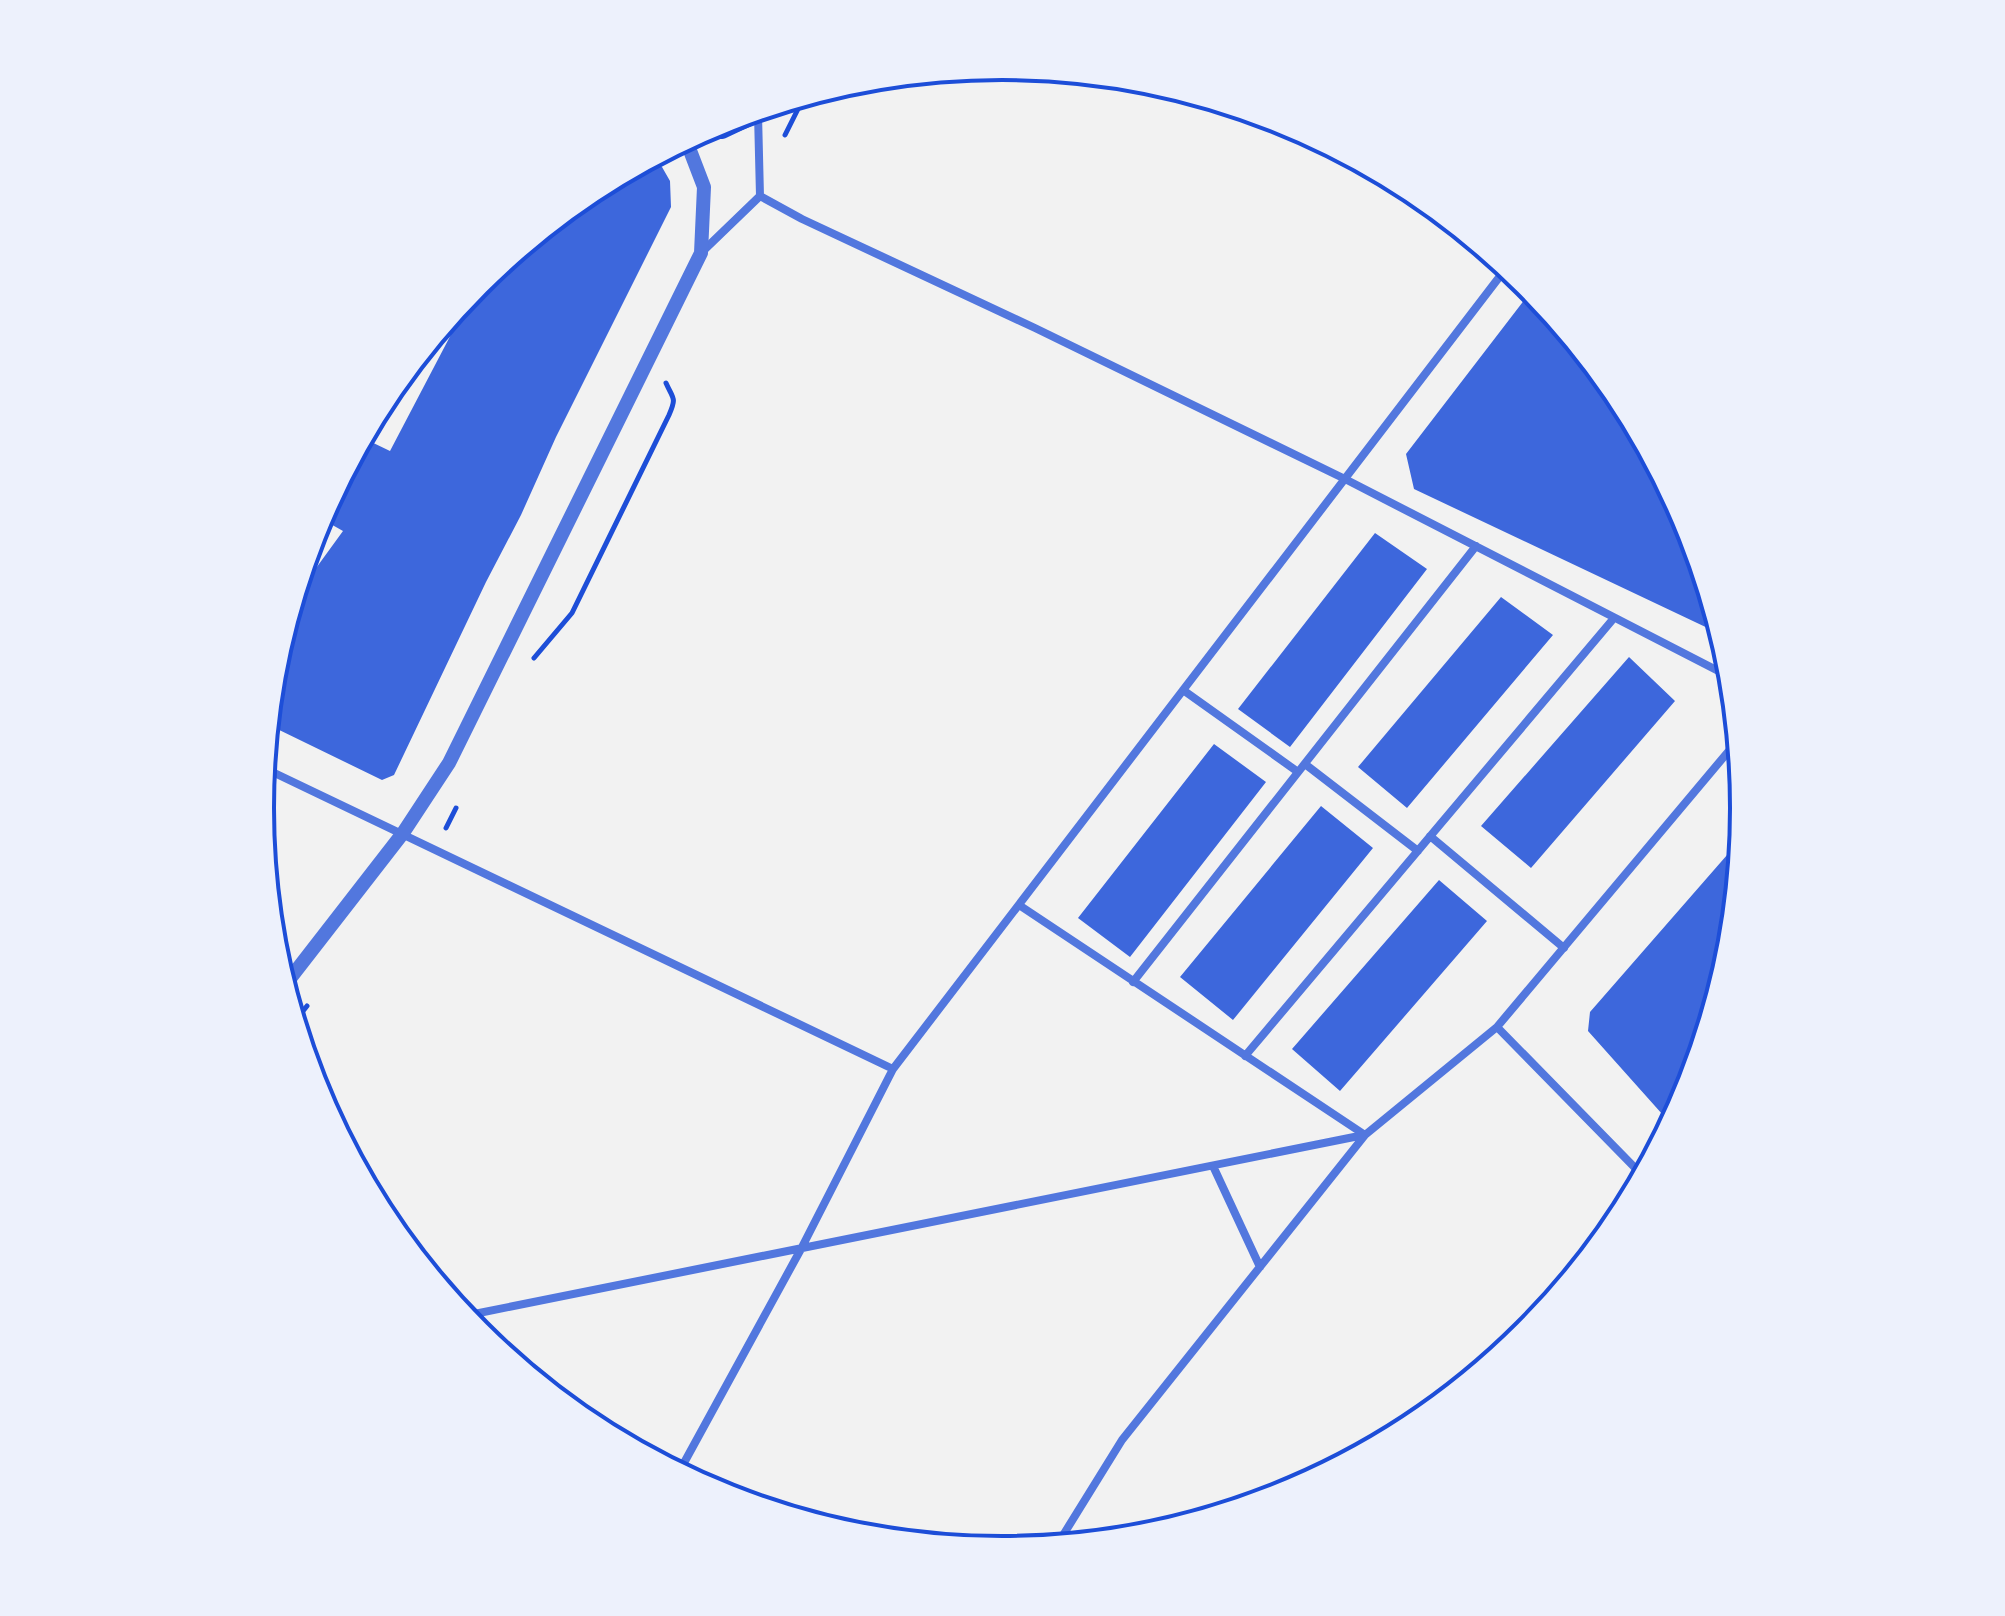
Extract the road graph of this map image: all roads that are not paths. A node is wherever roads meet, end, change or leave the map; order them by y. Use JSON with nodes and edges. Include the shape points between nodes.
{"nodes":[{"id":1,"x":759,"y":122,"type":"edge"},
{"id":2,"x":690,"y":151,"type":"edge"},
{"id":3,"x":760,"y":196,"type":"junction"},
{"id":4,"x":701,"y":253,"type":"junction"},
{"id":5,"x":1500,"y":277,"type":"edge"},
{"id":6,"x":1345,"y":479,"type":"junction"},
{"id":7,"x":1476,"y":546,"type":"junction"},
{"id":8,"x":1614,"y":618,"type":"junction"},
{"id":9,"x":1718,"y":671,"type":"edge"},
{"id":10,"x":1183,"y":690,"type":"junction"},
{"id":11,"x":1728,"y":752,"type":"edge"},
{"id":12,"x":1305,"y":764,"type":"junction"},
{"id":13,"x":1298,"y":772,"type":"junction"},
{"id":14,"x":275,"y":773,"type":"edge"},
{"id":15,"x":403,"y":833,"type":"junction"},
{"id":16,"x":1430,"y":836,"type":"junction"},
{"id":17,"x":1418,"y":851,"type":"junction"},
{"id":18,"x":1019,"y":905,"type":"junction"},
{"id":19,"x":1564,"y":948,"type":"junction"},
{"id":20,"x":294,"y":974,"type":"edge"},
{"id":21,"x":1133,"y":982,"type":"junction"},
{"id":22,"x":1497,"y":1027,"type":"junction"},
{"id":23,"x":1245,"y":1056,"type":"junction"},
{"id":24,"x":893,"y":1069,"type":"junction"},
{"id":25,"x":1365,"y":1135,"type":"junction"},
{"id":26,"x":1213,"y":1166,"type":"junction"},
{"id":27,"x":1635,"y":1168,"type":"edge"},
{"id":28,"x":801,"y":1249,"type":"junction"},
{"id":29,"x":1260,"y":1267,"type":"junction"},
{"id":30,"x":479,"y":1313,"type":"edge"},
{"id":31,"x":684,"y":1462,"type":"edge"},
{"id":32,"x":1065,"y":1533,"type":"edge"}],
"edges":[{"from":1,"to":3,"type":"street"},
{"from":2,"to":4,"type":"street","via":[[704,187]]},
{"from":3,"to":4,"type":"street"},
{"from":3,"to":6,"type":"street"},
{"from":4,"to":15,"type":"street","via":[[449,763]]},
{"from":5,"to":6,"type":"street"},
{"from":6,"to":7,"type":"street"},
{"from":6,"to":10,"type":"street"},
{"from":7,"to":8,"type":"street"},
{"from":7,"to":12,"type":"street"},
{"from":8,"to":9,"type":"street"},
{"from":8,"to":16,"type":"street"},
{"from":10,"to":13,"type":"street"},
{"from":10,"to":18,"type":"street"},
{"from":11,"to":19,"type":"street"},
{"from":12,"to":13,"type":"street"},
{"from":12,"to":17,"type":"street"},
{"from":13,"to":21,"type":"street"},
{"from":14,"to":15,"type":"street"},
{"from":15,"to":20,"type":"street"},
{"from":15,"to":24,"type":"street"},
{"from":16,"to":17,"type":"street"},
{"from":16,"to":19,"type":"street"},
{"from":17,"to":23,"type":"street"},
{"from":18,"to":21,"type":"street"},
{"from":18,"to":24,"type":"street"},
{"from":19,"to":22,"type":"street"},
{"from":21,"to":23,"type":"street"},
{"from":22,"to":25,"type":"street"},
{"from":22,"to":27,"type":"street"},
{"from":23,"to":25,"type":"street"},
{"from":24,"to":28,"type":"street"},
{"from":25,"to":26,"type":"street"},
{"from":25,"to":29,"type":"street"},
{"from":26,"to":28,"type":"street"},
{"from":26,"to":29,"type":"street"},
{"from":28,"to":30,"type":"street"},
{"from":28,"to":31,"type":"street"},
{"from":29,"to":32,"type":"street","via":[[1122,1440]]}]}
